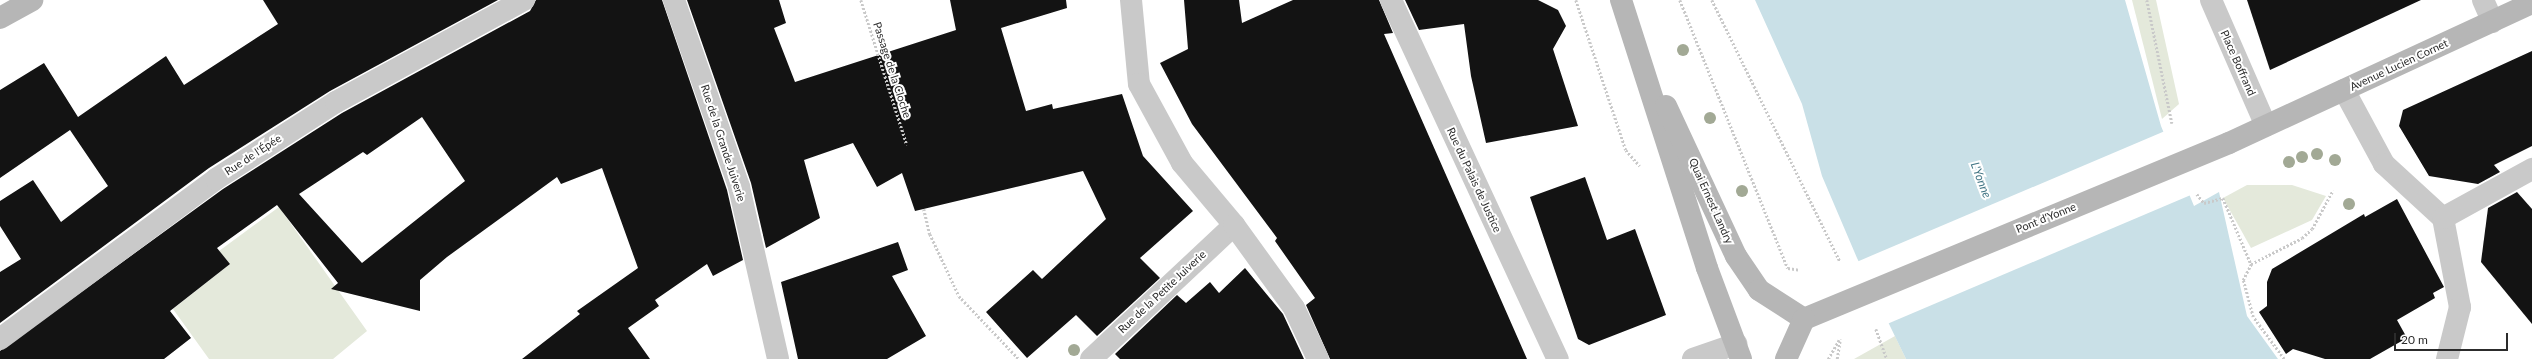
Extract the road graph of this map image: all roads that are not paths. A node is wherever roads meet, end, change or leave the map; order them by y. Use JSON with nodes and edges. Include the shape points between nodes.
{"nodes":[{"id":1,"x":32,"y":0,"type":"edge"},
{"id":2,"x":524,"y":0,"type":"edge"},
{"id":3,"x":674,"y":0,"type":"edge"},
{"id":4,"x":1132,"y":0,"type":"edge"},
{"id":5,"x":1391,"y":0,"type":"edge"},
{"id":6,"x":1621,"y":0,"type":"edge"},
{"id":7,"x":2211,"y":0,"type":"edge"},
{"id":8,"x":2483,"y":0,"type":"edge"},
{"id":9,"x":2532,"y":3,"type":"edge"},
{"id":10,"x":0,"y":18,"type":"edge"},
{"id":11,"x":2493,"y":22,"type":"junction"},
{"id":12,"x":1642,"y":63,"type":"junction"},
{"id":13,"x":2344,"y":90,"type":"junction"},
{"id":14,"x":2266,"y":126,"type":"junction"},
{"id":15,"x":2532,"y":169,"type":"edge"},
{"id":16,"x":2443,"y":218,"type":"junction"},
{"id":17,"x":1234,"y":225,"type":"junction"},
{"id":18,"x":1816,"y":314,"type":"junction"},
{"id":19,"x":0,"y":339,"type":"edge"},
{"id":20,"x":1738,"y":351,"type":"edge"},
{"id":21,"x":775,"y":357,"type":"edge"},
{"id":22,"x":1090,"y":359,"type":"edge"},
{"id":23,"x":1318,"y":359,"type":"edge"},
{"id":24,"x":1558,"y":359,"type":"edge"},
{"id":25,"x":1693,"y":359,"type":"edge"},
{"id":26,"x":1786,"y":359,"type":"edge"},
{"id":27,"x":2447,"y":359,"type":"edge"}],
"edges":[{"from":1,"to":10,"type":"main road"},
{"from":2,"to":19,"type":"street","name":"Rue de l'Épée","via":[[322,110],[216,179]]},
{"from":3,"to":21,"type":"street","name":"Rue de la Grande Juiverie","via":[[739,187]]},
{"from":4,"to":17,"type":"street","via":[[1139,84],[1182,163]]},
{"from":5,"to":24,"type":"street","name":"Rue du Palais de Justice"},
{"from":6,"to":12,"type":"main road","name":"Quai Ernest Landry"},
{"from":7,"to":14,"type":"street","name":"Place Boffrand"},
{"from":8,"to":11,"type":"street"},
{"from":9,"to":11,"type":"main road","name":"Avenue Lucien Cornet"},
{"from":11,"to":13,"type":"main road","name":"Avenue Lucien Cornet"},
{"from":12,"to":18,"type":"main road","name":"Quai Ernest Landry","via":[[1685,140],[1736,256],[1759,290]]},
{"from":12,"to":20,"type":"main road","name":"Quai Ernest Landry","via":[[1707,268]]},
{"from":13,"to":14,"type":"main road","name":"Avenue Lucien Cornet"},
{"from":13,"to":16,"type":"street","via":[[2384,164]]},
{"from":14,"to":18,"type":"main road","name":"Pont d'Yonne"},
{"from":15,"to":16,"type":"street"},
{"from":16,"to":27,"type":"street","via":[[2460,307]]},
{"from":17,"to":22,"type":"street","name":"Rue de la Petite Juiverie"},
{"from":17,"to":23,"type":"street","via":[[1294,308]]},
{"from":18,"to":26,"type":"main road"},
{"from":20,"to":25,"type":"street"}]}
